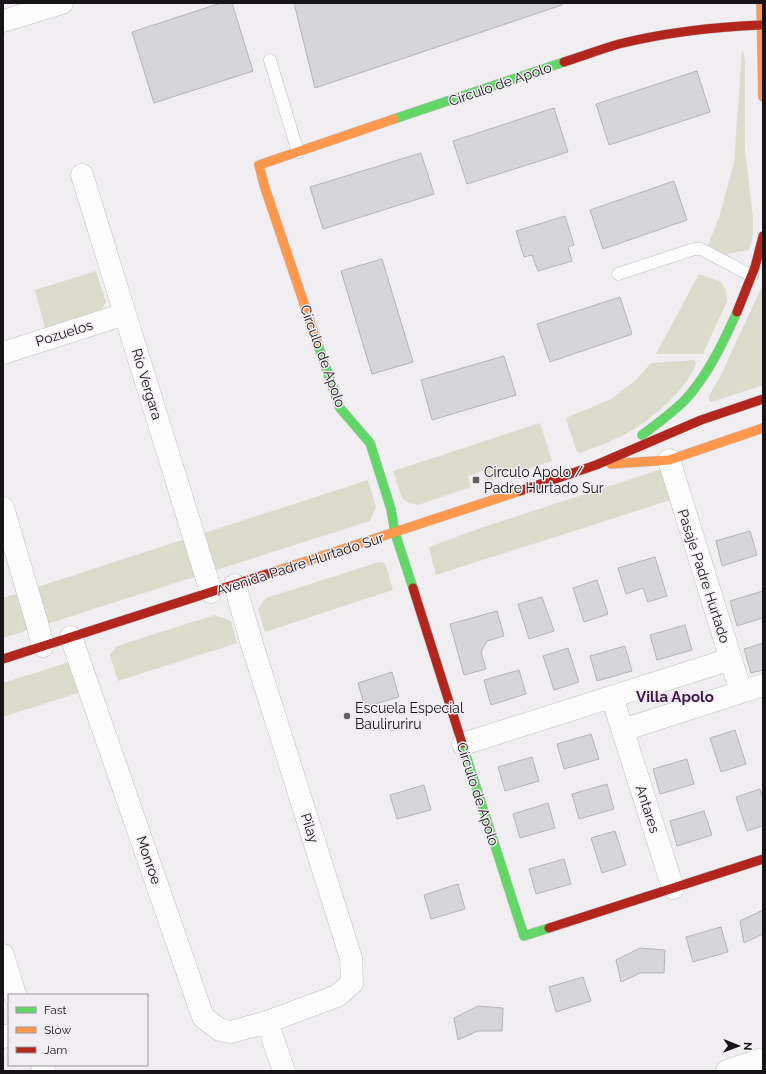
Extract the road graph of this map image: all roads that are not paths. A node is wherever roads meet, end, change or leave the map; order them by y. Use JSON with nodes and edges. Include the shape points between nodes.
{"nodes":[{"id":1,"x":62,"y":3,"type":"edge"},
{"id":2,"x":761,"y":3,"type":"edge"},
{"id":3,"x":3,"y":21,"type":"edge"},
{"id":4,"x":761,"y":25,"type":"junction"},
{"id":5,"x":270,"y":60,"type":"dead end"},
{"id":6,"x":763,"y":98,"type":"edge"},
{"id":7,"x":298,"y":152,"type":"junction"},
{"id":8,"x":82,"y":175,"type":"dead end"},
{"id":9,"x":763,"y":236,"type":"edge"},
{"id":10,"x":618,"y":274,"type":"dead end"},
{"id":11,"x":752,"y":276,"type":"junction"},
{"id":12,"x":125,"y":314,"type":"junction"},
{"id":13,"x":3,"y":353,"type":"edge"},
{"id":14,"x":763,"y":399,"type":"edge"},
{"id":15,"x":763,"y":428,"type":"edge"},
{"id":16,"x":669,"y":460,"type":"junction"},
{"id":17,"x":596,"y":466,"type":"junction"},
{"id":18,"x":3,"y":508,"type":"edge"},
{"id":19,"x":395,"y":533,"type":"junction"},
{"id":20,"x":235,"y":584,"type":"junction"},
{"id":21,"x":211,"y":592,"type":"junction"},
{"id":22,"x":71,"y":637,"type":"junction"},
{"id":23,"x":43,"y":646,"type":"junction"},
{"id":24,"x":3,"y":659,"type":"edge"},
{"id":25,"x":730,"y":659,"type":"junction"},
{"id":26,"x":763,"y":686,"type":"edge"},
{"id":27,"x":741,"y":692,"type":"junction"},
{"id":28,"x":612,"y":697,"type":"junction"},
{"id":29,"x":623,"y":730,"type":"junction"},
{"id":30,"x":462,"y":744,"type":"junction"},
{"id":31,"x":763,"y":859,"type":"edge"},
{"id":32,"x":673,"y":888,"type":"junction"},
{"id":33,"x":3,"y":955,"type":"edge"},
{"id":34,"x":15,"y":994,"type":"edge"},
{"id":35,"x":267,"y":1022,"type":"junction"},
{"id":36,"x":763,"y":1060,"type":"edge"},
{"id":37,"x":284,"y":1071,"type":"edge"},
{"id":38,"x":727,"y":1071,"type":"edge"}],
"edges":[{"from":1,"to":3,"type":"street"},
{"from":2,"to":4,"type":"street"},
{"from":4,"to":6,"type":"street"},
{"from":4,"to":7,"type":"street","name":"Círculo de Apolo","via":[[719,27],[619,44]]},
{"from":5,"to":7,"type":"lane"},
{"from":7,"to":19,"type":"street","name":"Círculo de Apolo","via":[[259,164],[264,185],[340,408],[370,443],[391,509]]},
{"from":8,"to":12,"type":"street","name":"Río Vergara"},
{"from":9,"to":11,"type":"street"},
{"from":10,"to":11,"type":"lane","via":[[694,249],[701,249]]},
{"from":11,"to":17,"type":"street","via":[[713,361],[690,394],[666,418]]},
{"from":12,"to":13,"type":"street","name":"Pozuelos"},
{"from":12,"to":21,"type":"street","name":"Río Vergara"},
{"from":14,"to":17,"type":"street","name":"Avenida Padre Hurtado Sur","via":[[662,436]]},
{"from":15,"to":16,"type":"street","name":"Avenida Padre Hurtado Sur"},
{"from":16,"to":17,"type":"street","name":"Avenida Padre Hurtado Sur"},
{"from":16,"to":25,"type":"street","name":"Pasaje Padre Hurtado"},
{"from":17,"to":19,"type":"street","name":"Avenida Padre Hurtado Sur"},
{"from":18,"to":23,"type":"street"},
{"from":19,"to":20,"type":"street","name":"Avenida Padre Hurtado Sur"},
{"from":19,"to":30,"type":"street","name":"Círculo de Apolo"},
{"from":20,"to":21,"type":"street","name":"Avenida Padre Hurtado Sur"},
{"from":20,"to":35,"type":"street","name":"Pilay","via":[[351,958],[352,983],[337,996]]},
{"from":21,"to":22,"type":"street","name":"Avenida Padre Hurtado Sur"},
{"from":22,"to":23,"type":"street","name":"Avenida Padre Hurtado Sur"},
{"from":22,"to":35,"type":"street","name":"Monroe","via":[[203,1017],[220,1030],[231,1032]]},
{"from":23,"to":24,"type":"street","name":"Avenida Padre Hurtado Sur"},
{"from":25,"to":27,"type":"street","name":"Pasaje Padre Hurtado"},
{"from":25,"to":28,"type":"street"},
{"from":26,"to":27,"type":"street"},
{"from":27,"to":29,"type":"street"},
{"from":28,"to":29,"type":"street","name":"Antares"},
{"from":28,"to":30,"type":"street"},
{"from":29,"to":32,"type":"street","name":"Antares"},
{"from":30,"to":32,"type":"street","name":"Círculo de Apolo","via":[[524,936]]},
{"from":31,"to":32,"type":"street","name":"Círculo de Apolo"},
{"from":33,"to":34,"type":"street"},
{"from":35,"to":37,"type":"street"},
{"from":36,"to":38,"type":"street"}]}
